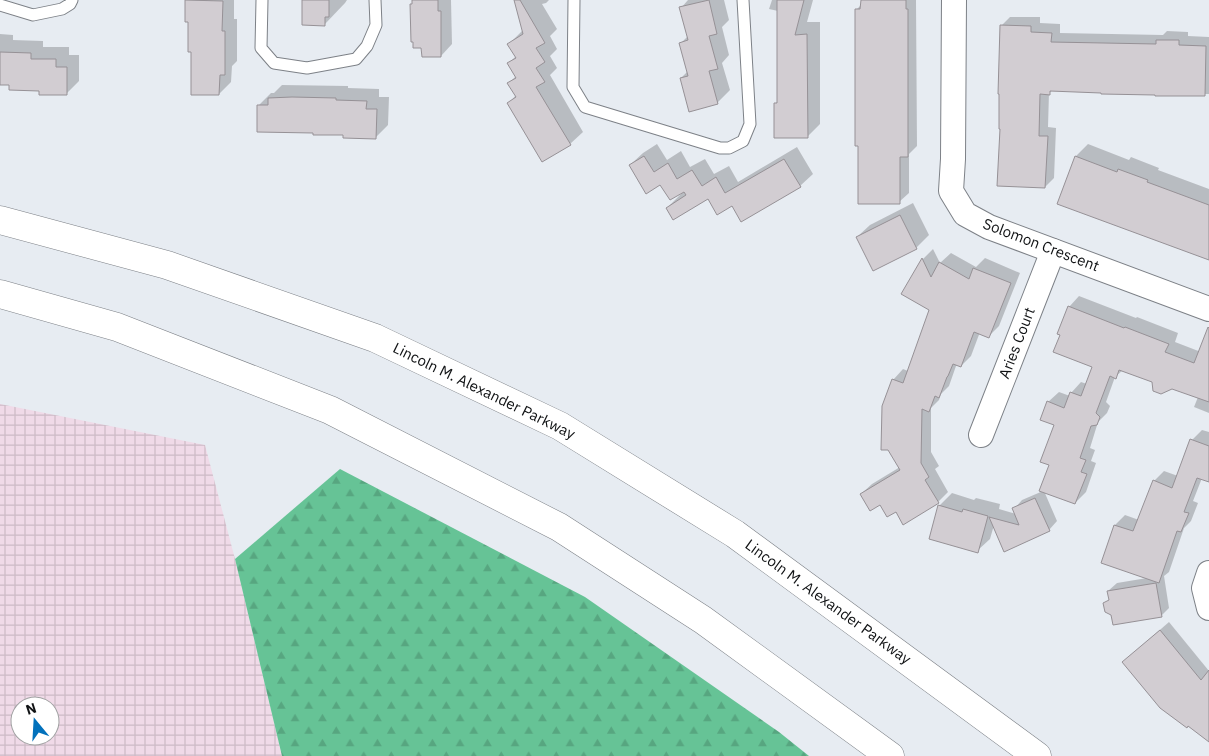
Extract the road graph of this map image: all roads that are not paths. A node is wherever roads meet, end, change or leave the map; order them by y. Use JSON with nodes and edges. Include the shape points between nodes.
{"nodes":[{"id":1,"x":72,"y":0,"type":"edge"},
{"id":2,"x":262,"y":0,"type":"edge"},
{"id":3,"x":375,"y":0,"type":"edge"},
{"id":4,"x":574,"y":0,"type":"edge"},
{"id":5,"x":743,"y":0,"type":"edge"},
{"id":6,"x":954,"y":0,"type":"edge"},
{"id":7,"x":0,"y":5,"type":"edge"},
{"id":8,"x":0,"y":220,"type":"edge"},
{"id":9,"x":1053,"y":251,"type":"junction"},
{"id":10,"x":0,"y":294,"type":"edge"},
{"id":11,"x":1209,"y":309,"type":"edge"},
{"id":12,"x":981,"y":435,"type":"dead end"},
{"id":13,"x":1209,"y":574,"type":"edge"},
{"id":14,"x":1209,"y":608,"type":"edge"},
{"id":15,"x":890,"y":756,"type":"edge"},
{"id":16,"x":1037,"y":756,"type":"edge"}],
"edges":[{"from":1,"to":7,"type":"lane","via":[[62,9],[33,15]]},
{"from":2,"to":3,"type":"lane","via":[[261,48],[274,63],[307,68],[356,59],[367,46],[376,25]]},
{"from":4,"to":5,"type":"lane","via":[[573,87],[585,107],[720,148],[730,148],[743,141],[750,124]]},
{"from":6,"to":9,"type":"street","name":"Solomon Crescent","via":[[951,190],[965,214],[989,227]]},
{"from":8,"to":16,"type":"highway","name":"Lincoln M. Alexander Parkway","via":[[167,265],[375,338],[560,426],[735,534]]},
{"from":9,"to":11,"type":"street","name":"Solomon Crescent"},
{"from":9,"to":12,"type":"street","name":"Aries Court"},
{"from":10,"to":15,"type":"highway","via":[[116,327],[330,410],[559,527],[703,620]]},
{"from":13,"to":14,"type":"street","via":[[1204,588]]}]}
